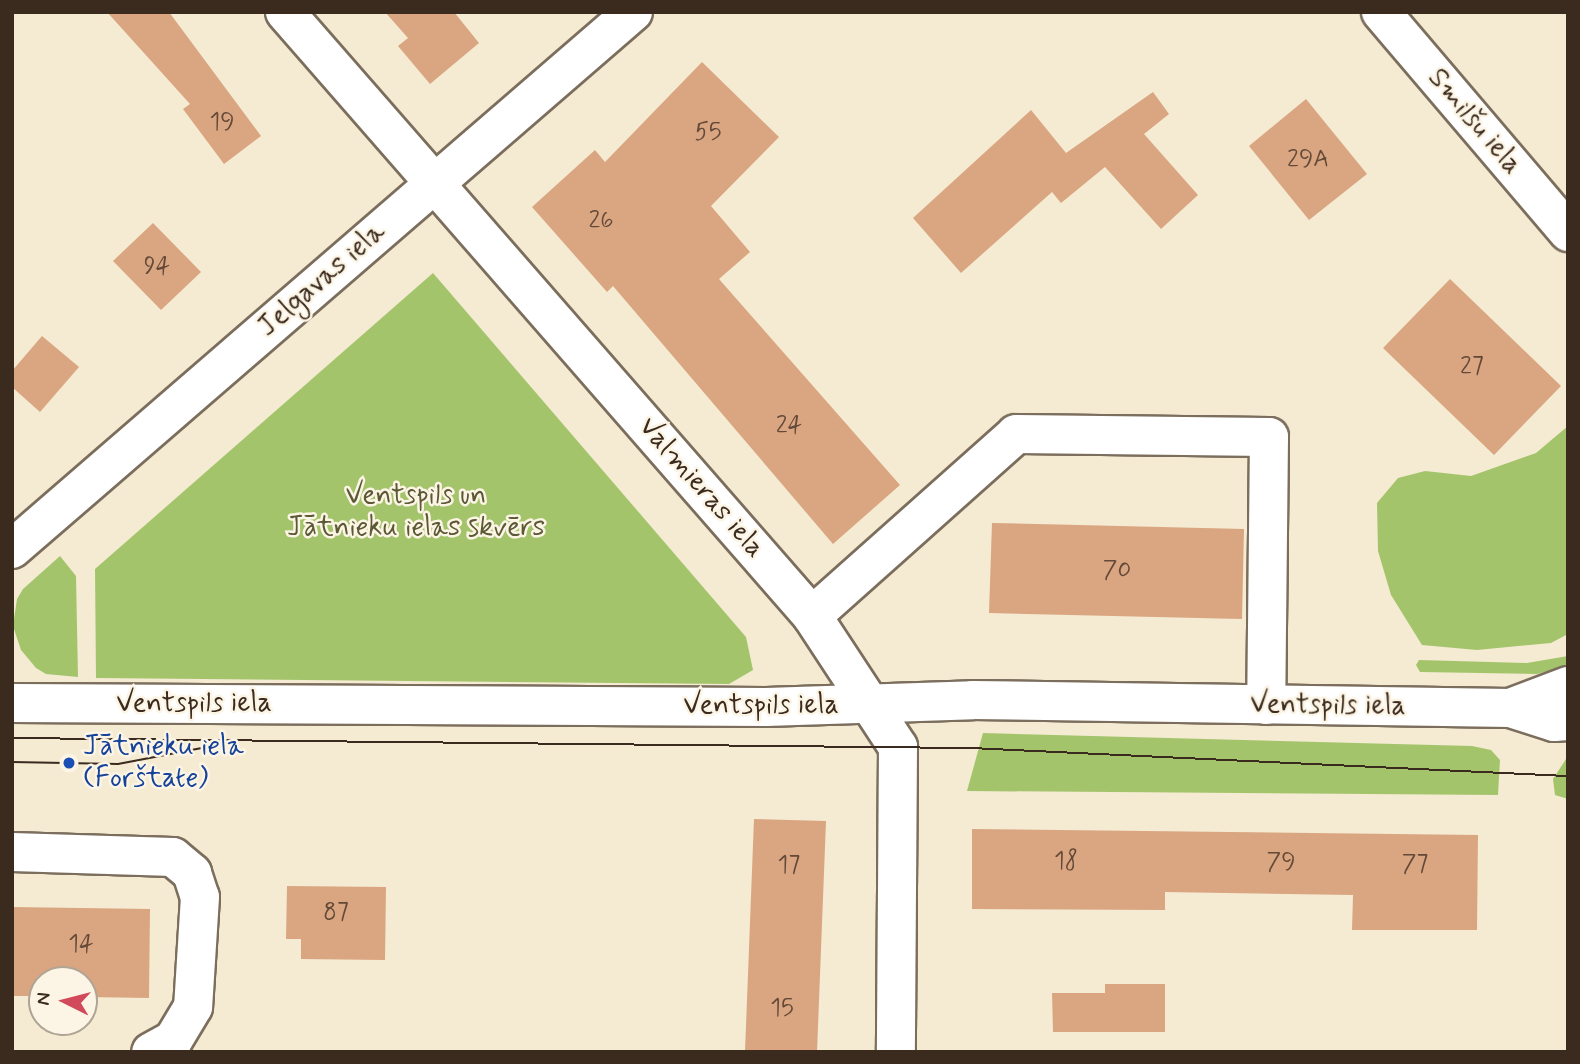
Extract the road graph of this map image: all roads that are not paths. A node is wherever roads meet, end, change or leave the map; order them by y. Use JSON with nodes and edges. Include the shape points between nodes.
{"nodes":[{"id":1,"x":285,"y":12,"type":"edge"},
{"id":2,"x":633,"y":12,"type":"edge"},
{"id":3,"x":1381,"y":12,"type":"edge"},
{"id":4,"x":435,"y":184,"type":"junction"},
{"id":5,"x":1568,"y":232,"type":"edge"},
{"id":6,"x":12,"y":549,"type":"edge"},
{"id":7,"x":812,"y":616,"type":"junction"},
{"id":8,"x":1568,"y":686,"type":"edge"},
{"id":9,"x":12,"y":702,"type":"edge"},
{"id":10,"x":871,"y":705,"type":"junction"},
{"id":11,"x":1266,"y":705,"type":"junction"},
{"id":12,"x":1510,"y":708,"type":"junction"},
{"id":13,"x":1568,"y":721,"type":"edge"},
{"id":14,"x":12,"y":852,"type":"edge"},
{"id":15,"x":151,"y":1052,"type":"edge"},
{"id":16,"x":896,"y":1052,"type":"edge"}],
"edges":[{"from":1,"to":4,"type":"street","name":"Valmieras iela"},
{"from":2,"to":4,"type":"street","name":"Jelgavas iela"},
{"from":3,"to":5,"type":"street","name":"Smilšu iela"},
{"from":4,"to":6,"type":"street","name":"Jelgavas iela"},
{"from":4,"to":7,"type":"street","name":"Valmieras iela"},
{"from":7,"to":10,"type":"street","name":"Valmieras iela"},
{"from":7,"to":11,"type":"street","via":[[1016,434],[1269,437]]},
{"from":8,"to":12,"type":"street","name":"Ventspils iela"},
{"from":9,"to":10,"type":"street","name":"Ventspils iela"},
{"from":10,"to":11,"type":"street","name":"Ventspils iela","via":[[973,700]]},
{"from":10,"to":16,"type":"street","name":"Valmieras iela","via":[[898,747]]},
{"from":11,"to":12,"type":"street","name":"Ventspils iela"},
{"from":12,"to":13,"type":"street","name":"Ventspils iela"},
{"from":14,"to":15,"type":"street","via":[[173,857],[192,873],[200,897],[193,1007],[173,1040]]}]}
